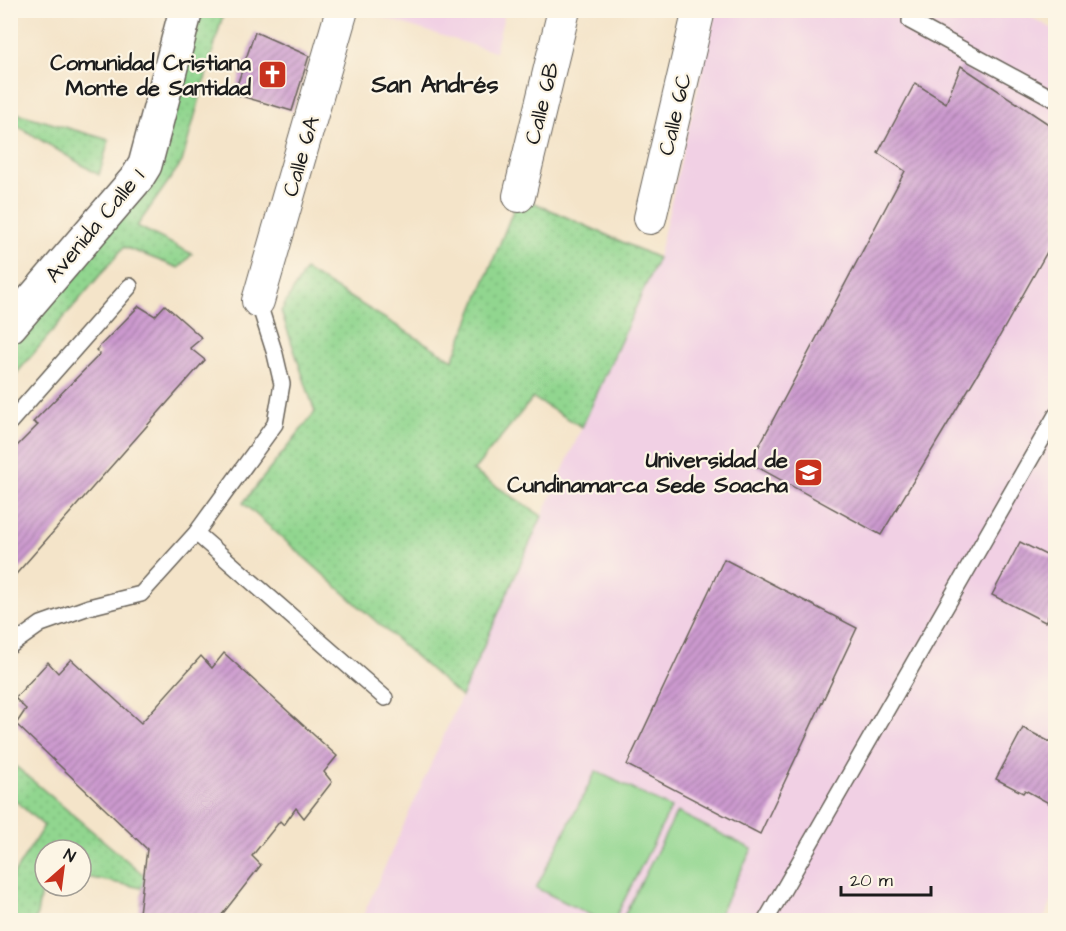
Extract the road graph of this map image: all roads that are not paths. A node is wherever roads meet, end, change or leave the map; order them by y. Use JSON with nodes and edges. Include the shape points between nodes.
{"nodes":[{"id":1,"x":186,"y":10,"type":"edge"},
{"id":2,"x":342,"y":10,"type":"edge"},
{"id":3,"x":564,"y":10,"type":"edge"},
{"id":4,"x":699,"y":10,"type":"edge"},
{"id":5,"x":910,"y":21,"type":"dead end"},
{"id":6,"x":1056,"y":100,"type":"edge"},
{"id":7,"x":519,"y":196,"type":"dead end"},
{"id":8,"x":650,"y":218,"type":"dead end"},
{"id":9,"x":130,"y":286,"type":"dead end"},
{"id":10,"x":258,"y":301,"type":"joint"},
{"id":11,"x":10,"y":326,"type":"edge"},
{"id":12,"x":1056,"y":415,"type":"edge"},
{"id":13,"x":10,"y":422,"type":"edge"},
{"id":14,"x":196,"y":534,"type":"junction"},
{"id":15,"x":10,"y":646,"type":"edge"},
{"id":16,"x":385,"y":698,"type":"dead end"},
{"id":17,"x":766,"y":921,"type":"edge"}],
"edges":[{"from":1,"to":11,"type":"main road","name":"Avenida Calle 1","via":[[145,165]]},
{"from":2,"to":10,"type":"street","name":"Calle 6A"},
{"from":3,"to":7,"type":"street","name":"Calle 6B"},
{"from":4,"to":8,"type":"street","name":"Calle 6C"},
{"from":5,"to":6,"type":"lane"},
{"from":9,"to":13,"type":"lane"},
{"from":10,"to":14,"type":"lane","via":[[282,384],[275,424]]},
{"from":12,"to":17,"type":"lane"},
{"from":14,"to":15,"type":"lane","via":[[141,594],[41,624]]},
{"from":14,"to":16,"type":"lane"}]}
